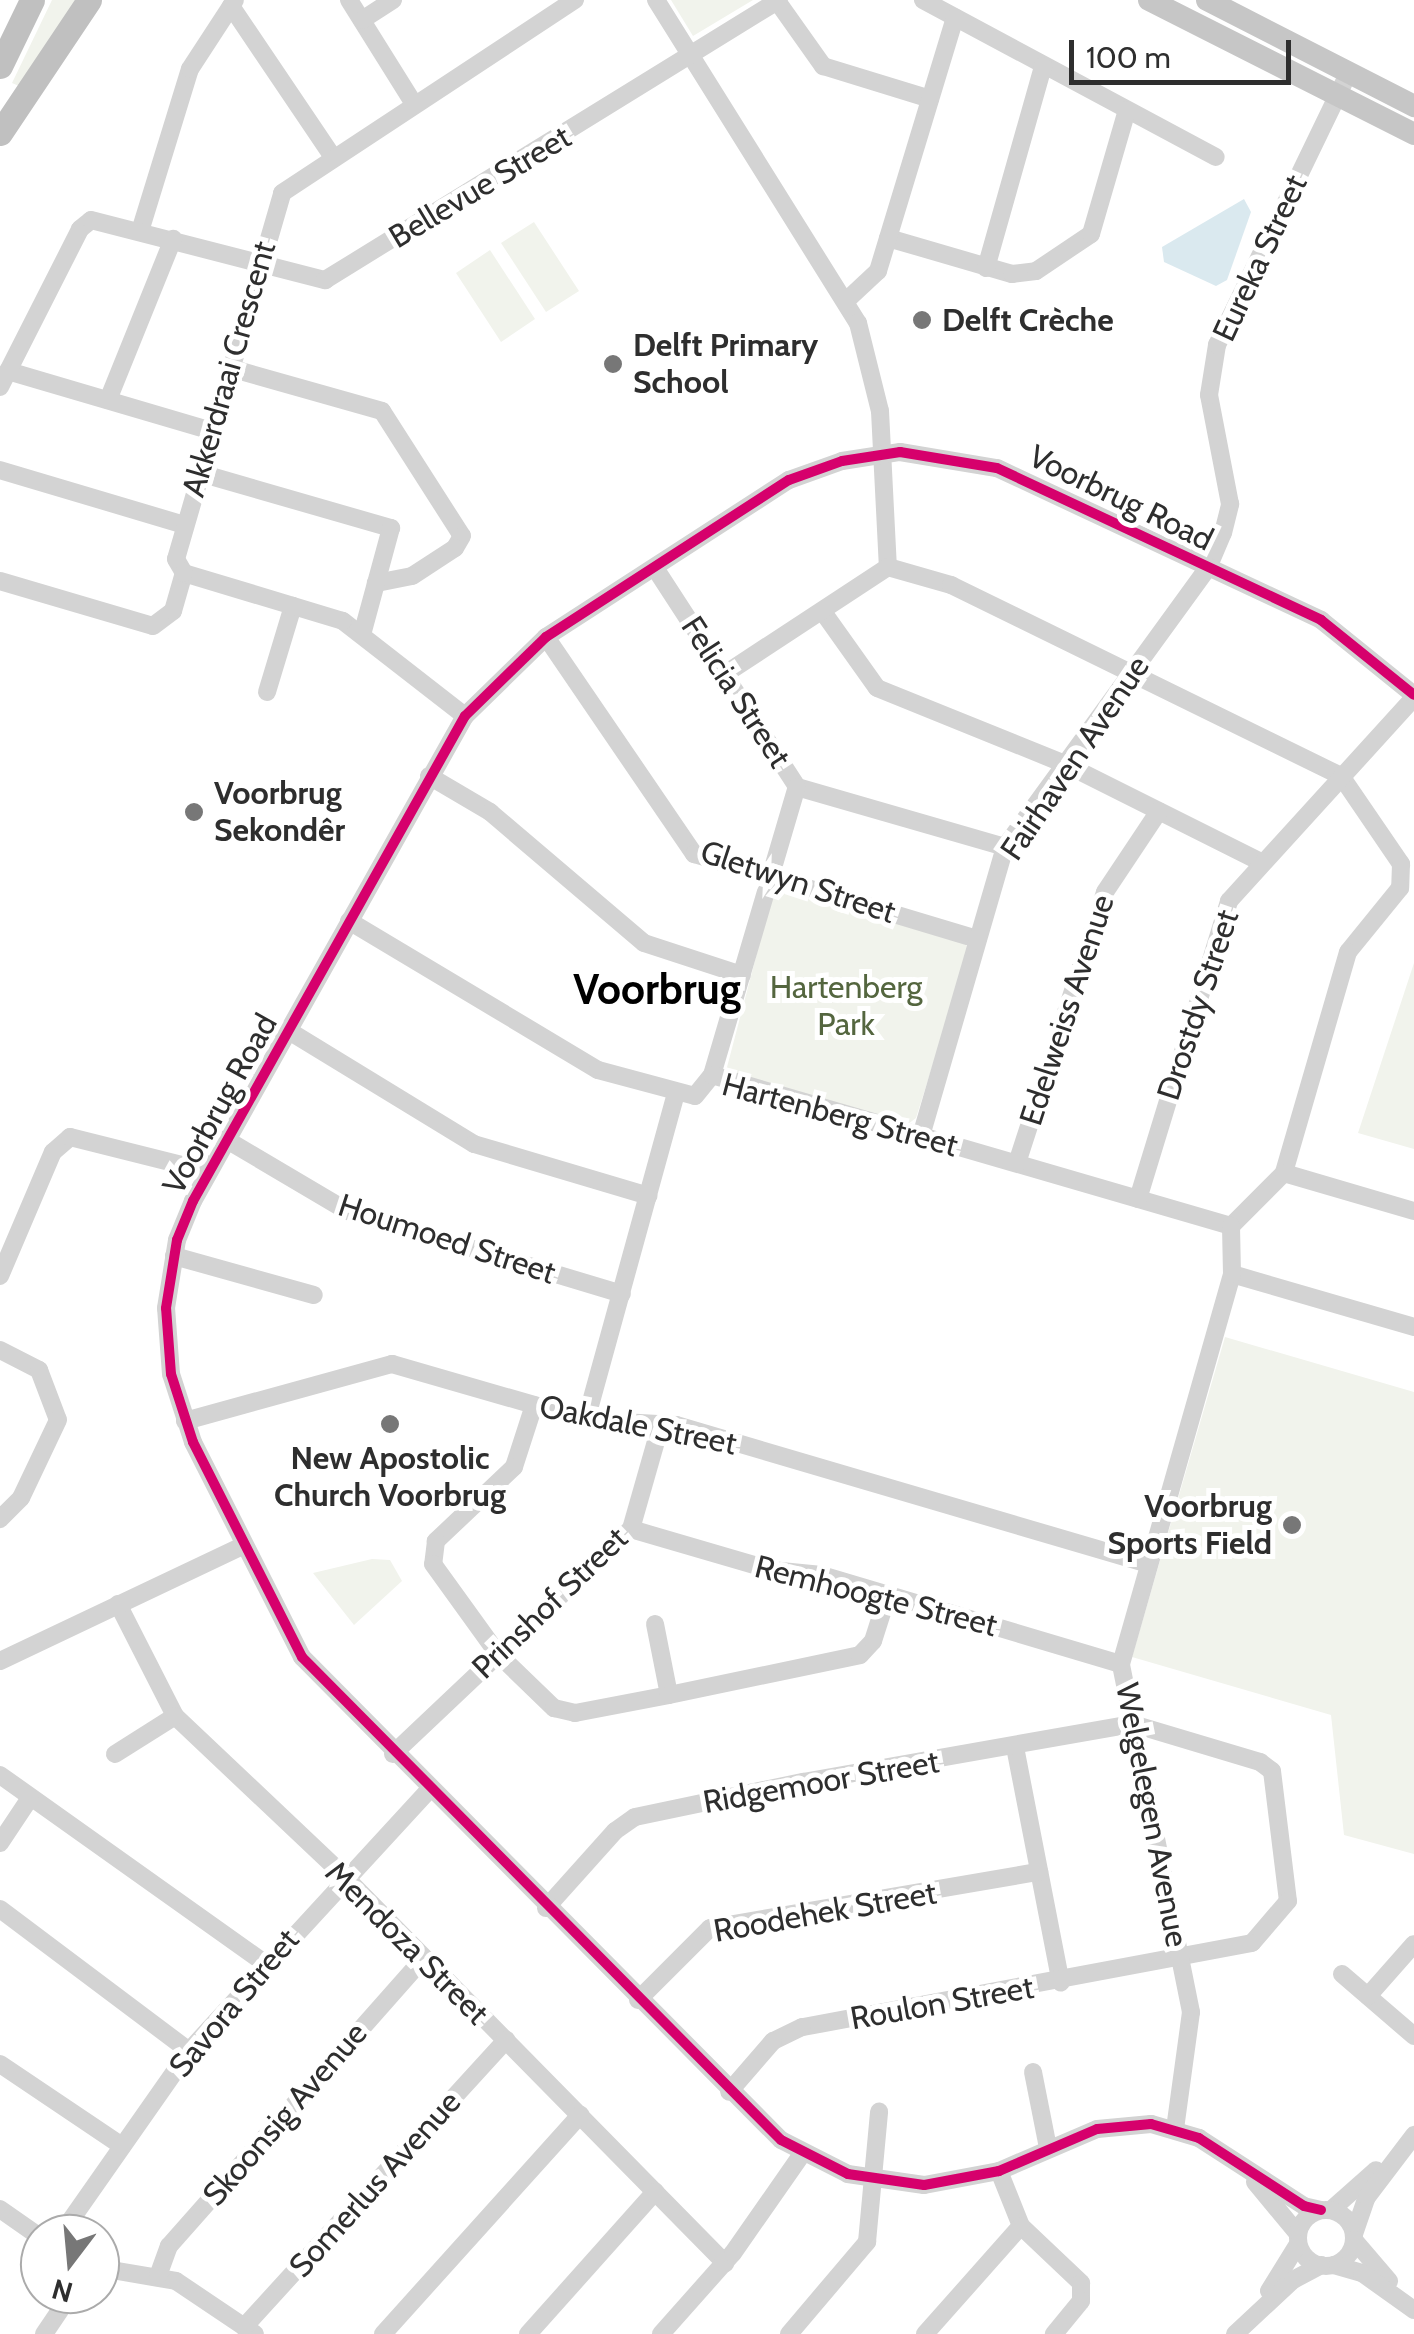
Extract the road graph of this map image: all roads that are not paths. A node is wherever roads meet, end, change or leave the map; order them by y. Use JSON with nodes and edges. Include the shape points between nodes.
{"nodes":[{"id":1,"x":32,"y":0,"type":"edge"},
{"id":2,"x":89,"y":0,"type":"edge"},
{"id":3,"x":349,"y":0,"type":"edge"},
{"id":4,"x":394,"y":0,"type":"edge"},
{"id":5,"x":656,"y":0,"type":"edge"},
{"id":6,"x":923,"y":0,"type":"edge"},
{"id":7,"x":1149,"y":0,"type":"edge"},
{"id":8,"x":1207,"y":0,"type":"edge"},
{"id":9,"x":778,"y":1,"type":"edge"},
{"id":10,"x":233,"y":3,"type":"edge"},
{"id":11,"x":563,"y":3,"type":"edge"},
{"id":12,"x":955,"y":17,"type":"junction"},
{"id":13,"x":362,"y":20,"type":"junction"},
{"id":14,"x":692,"y":55,"type":"junction"},
{"id":15,"x":0,"y":66,"type":"edge"},
{"id":16,"x":1042,"y":66,"type":"junction"},
{"id":17,"x":1349,"y":72,"type":"junction"},
{"id":18,"x":1338,"y":96,"type":"junction"},
{"id":19,"x":930,"y":98,"type":"junction"},
{"id":20,"x":414,"y":104,"type":"junction"},
{"id":21,"x":1414,"y":106,"type":"edge"},
{"id":22,"x":1126,"y":110,"type":"junction"},
{"id":23,"x":0,"y":134,"type":"edge"},
{"id":24,"x":1414,"y":134,"type":"edge"},
{"id":25,"x":332,"y":156,"type":"junction"},
{"id":26,"x":1216,"y":157,"type":"dead end"},
{"id":27,"x":142,"y":228,"type":"junction"},
{"id":28,"x":173,"y":238,"type":"junction"},
{"id":29,"x":888,"y":238,"type":"junction"},
{"id":30,"x":259,"y":264,"type":"junction"},
{"id":31,"x":986,"y":268,"type":"junction"},
{"id":32,"x":848,"y":299,"type":"junction"},
{"id":33,"x":230,"y":368,"type":"junction"},
{"id":34,"x":4,"y":379,"type":"edge"},
{"id":35,"x":108,"y":400,"type":"junction"},
{"id":36,"x":212,"y":431,"type":"junction"},
{"id":37,"x":884,"y":453,"type":"junction"},
{"id":38,"x":0,"y":470,"type":"edge"},
{"id":39,"x":200,"y":473,"type":"junction"},
{"id":40,"x":184,"y":525,"type":"junction"},
{"id":41,"x":888,"y":567,"type":"junction"},
{"id":42,"x":655,"y":568,"type":"junction"},
{"id":43,"x":1208,"y":568,"type":"junction"},
{"id":44,"x":184,"y":573,"type":"junction"},
{"id":45,"x":0,"y":582,"type":"edge"},
{"id":46,"x":376,"y":583,"type":"junction"},
{"id":47,"x":293,"y":606,"type":"junction"},
{"id":48,"x":823,"y":612,"type":"junction"},
{"id":49,"x":362,"y":635,"type":"junction"},
{"id":50,"x":546,"y":637,"type":"junction"},
{"id":51,"x":725,"y":674,"type":"junction"},
{"id":52,"x":1131,"y":674,"type":"junction"},
{"id":53,"x":267,"y":692,"type":"dead end"},
{"id":54,"x":1414,"y":696,"type":"edge"},
{"id":55,"x":465,"y":716,"type":"junction"},
{"id":56,"x":1065,"y":764,"type":"junction"},
{"id":57,"x":429,"y":776,"type":"junction"},
{"id":58,"x":1341,"y":776,"type":"junction"},
{"id":59,"x":798,"y":787,"type":"junction"},
{"id":60,"x":1159,"y":811,"type":"junction"},
{"id":61,"x":1005,"y":848,"type":"junction"},
{"id":62,"x":1260,"y":861,"type":"junction"},
{"id":63,"x":772,"y":878,"type":"junction"},
{"id":64,"x":349,"y":920,"type":"junction"},
{"id":65,"x":978,"y":939,"type":"junction"},
{"id":66,"x":742,"y":975,"type":"junction"},
{"id":67,"x":289,"y":1031,"type":"junction"},
{"id":68,"x":712,"y":1075,"type":"junction"},
{"id":69,"x":676,"y":1094,"type":"junction"},
{"id":70,"x":921,"y":1136,"type":"junction"},
{"id":71,"x":227,"y":1140,"type":"junction"},
{"id":72,"x":1017,"y":1163,"type":"junction"},
{"id":73,"x":209,"y":1172,"type":"junction"},
{"id":74,"x":1284,"y":1173,"type":"junction"},
{"id":75,"x":648,"y":1196,"type":"junction"},
{"id":76,"x":1138,"y":1199,"type":"junction"},
{"id":77,"x":1414,"y":1211,"type":"edge"},
{"id":78,"x":1231,"y":1226,"type":"junction"},
{"id":79,"x":174,"y":1256,"type":"junction"},
{"id":80,"x":1232,"y":1274,"type":"junction"},
{"id":81,"x":0,"y":1276,"type":"edge"},
{"id":82,"x":622,"y":1294,"type":"junction"},
{"id":83,"x":314,"y":1295,"type":"dead end"},
{"id":84,"x":1414,"y":1328,"type":"edge"},
{"id":85,"x":0,"y":1350,"type":"edge"},
{"id":86,"x":534,"y":1405,"type":"junction"},
{"id":87,"x":586,"y":1420,"type":"junction"},
{"id":88,"x":184,"y":1421,"type":"junction"},
{"id":89,"x":660,"y":1424,"type":"junction"},
{"id":90,"x":0,"y":1520,"type":"edge"},
{"id":91,"x":631,"y":1529,"type":"junction"},
{"id":92,"x":242,"y":1546,"type":"junction"},
{"id":93,"x":1149,"y":1564,"type":"junction"},
{"id":94,"x":888,"y":1594,"type":"junction"},
{"id":95,"x":118,"y":1604,"type":"junction"},
{"id":96,"x":656,"y":1624,"type":"dead end"},
{"id":97,"x":498,"y":1654,"type":"junction"},
{"id":98,"x":0,"y":1661,"type":"edge"},
{"id":99,"x":1121,"y":1664,"type":"junction"},
{"id":100,"x":669,"y":1695,"type":"junction"},
{"id":101,"x":175,"y":1716,"type":"junction"},
{"id":102,"x":1133,"y":1724,"type":"junction"},
{"id":103,"x":1016,"y":1747,"type":"junction"},
{"id":104,"x":116,"y":1754,"type":"dead end"},
{"id":105,"x":394,"y":1754,"type":"junction"},
{"id":106,"x":0,"y":1775,"type":"edge"},
{"id":107,"x":429,"y":1790,"type":"junction"},
{"id":108,"x":30,"y":1798,"type":"junction"},
{"id":109,"x":0,"y":1843,"type":"edge"},
{"id":110,"x":1039,"y":1872,"type":"junction"},
{"id":111,"x":345,"y":1878,"type":"junction"},
{"id":112,"x":546,"y":1908,"type":"junction"},
{"id":113,"x":0,"y":1909,"type":"edge"},
{"id":114,"x":1414,"y":1944,"type":"edge"},
{"id":115,"x":424,"y":1958,"type":"junction"},
{"id":116,"x":1181,"y":1959,"type":"junction"},
{"id":117,"x":265,"y":1963,"type":"junction"},
{"id":118,"x":1342,"y":1974,"type":"dead end"},
{"id":119,"x":1060,"y":1983,"type":"junction"},
{"id":120,"x":1368,"y":1996,"type":"junction"},
{"id":121,"x":638,"y":2000,"type":"junction"},
{"id":122,"x":1414,"y":2036,"type":"edge"},
{"id":123,"x":506,"y":2040,"type":"junction"},
{"id":124,"x":189,"y":2050,"type":"junction"},
{"id":125,"x":0,"y":2064,"type":"edge"},
{"id":126,"x":1033,"y":2072,"type":"dead end"},
{"id":127,"x":729,"y":2092,"type":"junction"},
{"id":128,"x":879,"y":2112,"type":"dead end"},
{"id":129,"x":580,"y":2116,"type":"junction"},
{"id":130,"x":1174,"y":2129,"type":"junction"},
{"id":131,"x":1410,"y":2139,"type":"edge"},
{"id":132,"x":122,"y":2146,"type":"junction"},
{"id":133,"x":1048,"y":2148,"type":"junction"},
{"id":134,"x":802,"y":2154,"type":"junction"},
{"id":135,"x":1235,"y":2159,"type":"junction"},
{"id":136,"x":999,"y":2172,"type":"junction"},
{"id":137,"x":874,"y":2180,"type":"junction"},
{"id":138,"x":655,"y":2192,"type":"junction"},
{"id":139,"x":1326,"y":2210,"type":"junction"},
{"id":140,"x":75,"y":2214,"type":"edge"},
{"id":141,"x":1021,"y":2226,"type":"junction"},
{"id":142,"x":1354,"y":2238,"type":"junction"},
{"id":143,"x":1298,"y":2239,"type":"junction"},
{"id":144,"x":724,"y":2263,"type":"junction"},
{"id":145,"x":1328,"y":2265,"type":"junction"},
{"id":146,"x":120,"y":2271,"type":"edge"},
{"id":147,"x":158,"y":2276,"type":"junction"},
{"id":148,"x":1414,"y":2309,"type":"edge"},
{"id":149,"x":1240,"y":2329,"type":"edge"},
{"id":150,"x":249,"y":2330,"type":"edge"},
{"id":151,"x":383,"y":2334,"type":"edge"},
{"id":152,"x":528,"y":2334,"type":"edge"},
{"id":153,"x":661,"y":2334,"type":"edge"},
{"id":154,"x":789,"y":2334,"type":"edge"},
{"id":155,"x":925,"y":2334,"type":"edge"},
{"id":156,"x":1054,"y":2334,"type":"edge"}],
"edges":[{"from":1,"to":15,"type":"highway"},
{"from":2,"to":23,"type":"highway"},
{"from":3,"to":13,"type":"street"},
{"from":4,"to":13,"type":"street"},
{"from":5,"to":14,"type":"street"},
{"from":6,"to":12,"type":"street"},
{"from":7,"to":18,"type":"main road"},
{"from":8,"to":17,"type":"main road"},
{"from":9,"to":14,"type":"street","name":"Bellevue Street"},
{"from":9,"to":19,"type":"street","via":[[824,66]]},
{"from":10,"to":25,"type":"street"},
{"from":10,"to":27,"type":"street","via":[[190,69]]},
{"from":11,"to":20,"type":"street","name":"Akkerdraai Crescent"},
{"from":12,"to":16,"type":"street"},
{"from":12,"to":19,"type":"street"},
{"from":13,"to":20,"type":"street"},
{"from":14,"to":30,"type":"street","name":"Bellevue Street","via":[[340,274],[316,280]]},
{"from":14,"to":32,"type":"street"},
{"from":16,"to":22,"type":"street"},
{"from":16,"to":31,"type":"street"},
{"from":17,"to":18,"type":"street","name":"Eureka Street"},
{"from":17,"to":21,"type":"main road"},
{"from":18,"to":24,"type":"main road"},
{"from":18,"to":43,"type":"street","name":"Eureka Street","via":[[1218,345],[1209,396],[1230,504]]},
{"from":19,"to":29,"type":"street"},
{"from":20,"to":25,"type":"street","name":"Akkerdraai Crescent"},
{"from":22,"to":26,"type":"street"},
{"from":22,"to":31,"type":"street","via":[[1091,234],[1029,274]]},
{"from":25,"to":30,"type":"street","name":"Akkerdraai Crescent","via":[[282,193]]},
{"from":27,"to":28,"type":"street","name":"Bellevue Street"},
{"from":27,"to":34,"type":"street","name":"Bellevue Street","via":[[106,219],[85,223]]},
{"from":28,"to":30,"type":"street","name":"Bellevue Street"},
{"from":28,"to":35,"type":"street"},
{"from":29,"to":31,"type":"street"},
{"from":29,"to":32,"type":"street","via":[[873,278]]},
{"from":30,"to":33,"type":"street","name":"Akkerdraai Crescent"},
{"from":32,"to":37,"type":"street","via":[[871,361]]},
{"from":33,"to":36,"type":"street","name":"Akkerdraai Crescent"},
{"from":33,"to":46,"type":"street","via":[[382,410],[462,536],[412,576]]},
{"from":34,"to":35,"type":"street"},
{"from":35,"to":36,"type":"street"},
{"from":36,"to":39,"type":"street","name":"Akkerdraai Crescent"},
{"from":37,"to":41,"type":"street"},
{"from":37,"to":42,"type":"street","name":"Voorbrug Road","via":[[789,480]]},
{"from":37,"to":43,"type":"street","name":"Voorbrug Road","via":[[930,454],[997,468]]},
{"from":38,"to":40,"type":"street"},
{"from":39,"to":40,"type":"street","name":"Akkerdraai Crescent"},
{"from":39,"to":46,"type":"street","via":[[391,528]]},
{"from":40,"to":44,"type":"street","name":"Akkerdraai Crescent","via":[[176,559]]},
{"from":41,"to":48,"type":"street"},
{"from":41,"to":52,"type":"street","via":[[952,585]]},
{"from":42,"to":50,"type":"street","name":"Voorbrug Road"},
{"from":42,"to":51,"type":"street","name":"Felicia Street"},
{"from":43,"to":52,"type":"street","name":"Fairhaven Avenue"},
{"from":43,"to":54,"type":"street","name":"Voorbrug Road","via":[[1332,626]]},
{"from":44,"to":45,"type":"street","via":[[173,611],[154,626]]},
{"from":44,"to":47,"type":"street"},
{"from":46,"to":49,"type":"street"},
{"from":47,"to":49,"type":"street"},
{"from":47,"to":53,"type":"street"},
{"from":48,"to":51,"type":"street"},
{"from":48,"to":56,"type":"street","via":[[877,688]]},
{"from":49,"to":55,"type":"street"},
{"from":50,"to":55,"type":"street","name":"Voorbrug Road"},
{"from":50,"to":63,"type":"street","name":"Gletwyn Street","via":[[688,848]]},
{"from":51,"to":59,"type":"street","name":"Felicia Street"},
{"from":52,"to":56,"type":"street","name":"Fairhaven Avenue"},
{"from":52,"to":58,"type":"street"},
{"from":54,"to":58,"type":"street","name":"Drostdy Street"},
{"from":55,"to":57,"type":"street","name":"Voorbrug Road"},
{"from":56,"to":60,"type":"street"},
{"from":56,"to":61,"type":"street","name":"Fairhaven Avenue"},
{"from":57,"to":64,"type":"street","name":"Voorbrug Road"},
{"from":57,"to":66,"type":"street","via":[[490,812],[644,943]]},
{"from":58,"to":62,"type":"street","name":"Drostdy Street"},
{"from":58,"to":74,"type":"street","via":[[1401,864],[1403,878],[1348,952]]},
{"from":59,"to":61,"type":"street","name":"Felicia Street"},
{"from":59,"to":63,"type":"street"},
{"from":60,"to":62,"type":"street"},
{"from":60,"to":72,"type":"street","name":"Edelweiss Avenue","via":[[1106,892]]},
{"from":61,"to":65,"type":"street","name":"Fairhaven Avenue"},
{"from":62,"to":76,"type":"street","name":"Drostdy Street","via":[[1216,930]]},
{"from":63,"to":65,"type":"street","name":"Gletwyn Street"},
{"from":63,"to":66,"type":"street"},
{"from":64,"to":67,"type":"street","name":"Voorbrug Road"},
{"from":64,"to":69,"type":"street","name":"Hartenberg Street","via":[[598,1070]]},
{"from":65,"to":70,"type":"street","name":"Fairhaven Avenue"},
{"from":66,"to":68,"type":"street"},
{"from":67,"to":71,"type":"street","name":"Voorbrug Road"},
{"from":67,"to":75,"type":"street","via":[[474,1144]]},
{"from":68,"to":69,"type":"street","name":"Hartenberg Street","via":[[700,1094]]},
{"from":68,"to":70,"type":"street","name":"Hartenberg Street"},
{"from":69,"to":75,"type":"street"},
{"from":70,"to":72,"type":"street","name":"Hartenberg Street"},
{"from":71,"to":73,"type":"street","name":"Voorbrug Road"},
{"from":71,"to":82,"type":"street","name":"Houmoed Street","via":[[360,1216]]},
{"from":72,"to":76,"type":"street","name":"Hartenberg Street"},
{"from":73,"to":79,"type":"street","name":"Voorbrug Road"},
{"from":73,"to":81,"type":"street","via":[[70,1137],[54,1152]]},
{"from":74,"to":77,"type":"street"},
{"from":74,"to":78,"type":"street"},
{"from":75,"to":82,"type":"street"},
{"from":76,"to":78,"type":"street","name":"Hartenberg Street"},
{"from":78,"to":80,"type":"street","name":"Welgelegen Avenue"},
{"from":79,"to":83,"type":"street"},
{"from":79,"to":88,"type":"street","name":"Voorbrug Road","via":[[167,1350]]},
{"from":80,"to":84,"type":"street"},
{"from":80,"to":93,"type":"street","name":"Welgelegen Avenue"},
{"from":82,"to":87,"type":"street"},
{"from":85,"to":90,"type":"street","via":[[39,1370],[58,1420],[21,1498]]},
{"from":86,"to":87,"type":"street","name":"Oakdale Street"},
{"from":86,"to":88,"type":"street","name":"Oakdale Street","via":[[378,1364]]},
{"from":86,"to":97,"type":"street","via":[[514,1467],[432,1552],[436,1570]]},
{"from":87,"to":89,"type":"street","name":"Oakdale Street"},
{"from":88,"to":92,"type":"street","name":"Voorbrug Road"},
{"from":89,"to":91,"type":"street","name":"Prinshof Street"},
{"from":89,"to":93,"type":"street","name":"Oakdale Street"},
{"from":91,"to":94,"type":"street","name":"Remhoogte Street","via":[[771,1570],[813,1573]]},
{"from":91,"to":97,"type":"street","name":"Prinshof Street"},
{"from":92,"to":95,"type":"street"},
{"from":92,"to":105,"type":"street","name":"Voorbrug Road","via":[[302,1657]]},
{"from":93,"to":99,"type":"street","name":"Welgelegen Avenue"},
{"from":94,"to":99,"type":"street","name":"Remhoogte Street"},
{"from":94,"to":100,"type":"street","via":[[873,1641],[860,1655]]},
{"from":95,"to":98,"type":"street"},
{"from":95,"to":101,"type":"street","name":"Mendoza Street"},
{"from":96,"to":100,"type":"street"},
{"from":97,"to":100,"type":"street","via":[[568,1713]]},
{"from":97,"to":105,"type":"street","name":"Prinshof Street"},
{"from":99,"to":102,"type":"street","name":"Welgelegen Avenue"},
{"from":101,"to":104,"type":"street"},
{"from":101,"to":111,"type":"street","name":"Mendoza Street"},
{"from":102,"to":103,"type":"street","name":"Ridgemoor Street"},
{"from":102,"to":116,"type":"street","name":"Welgelegen Avenue"},
{"from":102,"to":116,"type":"street","name":"Roulon Street","via":[[1260,1762],[1278,1784],[1286,1908],[1252,1943]]},
{"from":103,"to":110,"type":"street"},
{"from":103,"to":112,"type":"street","name":"Ridgemoor Street","via":[[636,1817],[614,1831]]},
{"from":105,"to":107,"type":"street","name":"Voorbrug Road"},
{"from":106,"to":108,"type":"street"},
{"from":107,"to":111,"type":"street","name":"Savora Street"},
{"from":107,"to":112,"type":"street","name":"Voorbrug Road"},
{"from":108,"to":109,"type":"street"},
{"from":108,"to":117,"type":"street"},
{"from":110,"to":119,"type":"street"},
{"from":110,"to":121,"type":"street","name":"Roodehek Street","via":[[710,1928]]},
{"from":111,"to":115,"type":"street","name":"Mendoza Street"},
{"from":111,"to":117,"type":"street","name":"Savora Street"},
{"from":112,"to":121,"type":"street","name":"Voorbrug Road"},
{"from":113,"to":124,"type":"street"},
{"from":114,"to":120,"type":"street"},
{"from":115,"to":123,"type":"street","name":"Mendoza Street"},
{"from":115,"to":147,"type":"street","name":"Skoonsig Avenue","via":[[169,2246]]},
{"from":116,"to":119,"type":"street","name":"Roulon Street"},
{"from":116,"to":130,"type":"street","name":"Welgelegen Avenue","via":[[1192,2036]]},
{"from":117,"to":124,"type":"street","name":"Savora Street"},
{"from":118,"to":120,"type":"street"},
{"from":119,"to":127,"type":"street","name":"Roulon Street","via":[[787,2031]]},
{"from":120,"to":122,"type":"street"},
{"from":121,"to":127,"type":"street","name":"Voorbrug Road"},
{"from":123,"to":129,"type":"street","name":"Mendoza Street"},
{"from":123,"to":150,"type":"street","name":"Somerlus Avenue"},
{"from":124,"to":132,"type":"street","name":"Savora Street"},
{"from":125,"to":132,"type":"street"},
{"from":126,"to":133,"type":"street"},
{"from":127,"to":134,"type":"street","name":"Voorbrug Road"},
{"from":128,"to":137,"type":"street"},
{"from":129,"to":138,"type":"street","name":"Mendoza Street"},
{"from":129,"to":151,"type":"street"},
{"from":130,"to":133,"type":"street","name":"Voorbrug Road","via":[[1113,2126]]},
{"from":130,"to":135,"type":"street","name":"Voorbrug Road"},
{"from":131,"to":139,"type":"street"},
{"from":131,"to":142,"type":"street","via":[[1360,2208]]},
{"from":132,"to":140,"type":"street","name":"Savora Street"},
{"from":133,"to":136,"type":"street","name":"Voorbrug Road"},
{"from":134,"to":137,"type":"street","name":"Voorbrug Road"},
{"from":134,"to":144,"type":"street"},
{"from":135,"to":139,"type":"street","name":"Voorbrug Road","via":[[1304,2206]]},
{"from":135,"to":143,"type":"street","name":"Voorbrug Road"},
{"from":136,"to":137,"type":"street","name":"Voorbrug Road","via":[[937,2184]]},
{"from":136,"to":141,"type":"street"},
{"from":137,"to":154,"type":"street","via":[[864,2250]]},
{"from":138,"to":144,"type":"street","name":"Mendoza Street"},
{"from":138,"to":152,"type":"street"},
{"from":139,"to":142,"type":"street","via":[[1344,2216]]},
{"from":139,"to":143,"type":"street","via":[[1306,2218]]},
{"from":141,"to":155,"type":"street"},
{"from":141,"to":156,"type":"street","via":[[1083,2289],[1078,2307]]},
{"from":142,"to":145,"type":"street"},
{"from":142,"to":148,"type":"street"},
{"from":143,"to":145,"type":"street"},
{"from":143,"to":149,"type":"street"},
{"from":144,"to":153,"type":"street"},
{"from":145,"to":148,"type":"street","via":[[1355,2268]]},
{"from":145,"to":149,"type":"street","via":[[1292,2280]]},
{"from":146,"to":147,"type":"street"},
{"from":147,"to":150,"type":"street"}]}
